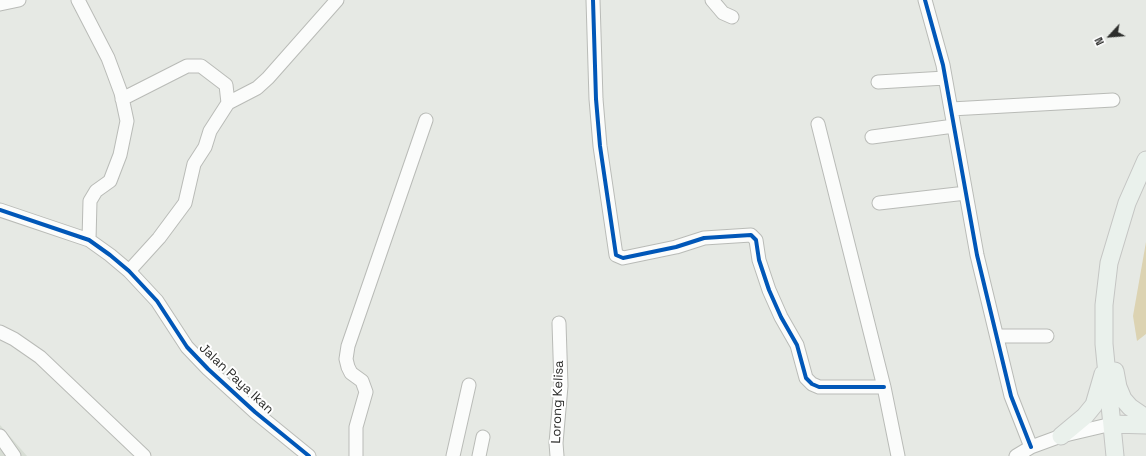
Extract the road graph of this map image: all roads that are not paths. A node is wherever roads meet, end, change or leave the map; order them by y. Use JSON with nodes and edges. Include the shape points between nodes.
{"nodes":[{"id":1,"x":19,"y":0,"type":"edge"},
{"id":2,"x":78,"y":0,"type":"edge"},
{"id":3,"x":337,"y":0,"type":"edge"},
{"id":4,"x":593,"y":0,"type":"edge"},
{"id":5,"x":712,"y":0,"type":"edge"},
{"id":6,"x":925,"y":0,"type":"edge"},
{"id":7,"x":0,"y":4,"type":"edge"},
{"id":8,"x":732,"y":17,"type":"dead end"},
{"id":9,"x":945,"y":78,"type":"junction"},
{"id":10,"x":878,"y":82,"type":"dead end"},
{"id":11,"x":122,"y":99,"type":"junction"},
{"id":12,"x":1113,"y":100,"type":"dead end"},
{"id":13,"x":228,"y":103,"type":"junction"},
{"id":14,"x":951,"y":109,"type":"junction"},
{"id":15,"x":426,"y":120,"type":"dead end"},
{"id":16,"x":818,"y":124,"type":"dead end"},
{"id":17,"x":954,"y":126,"type":"junction"},
{"id":18,"x":872,"y":137,"type":"dead end"},
{"id":19,"x":1146,"y":160,"type":"edge"},
{"id":20,"x":966,"y":193,"type":"junction"},
{"id":21,"x":879,"y":203,"type":"dead end"},
{"id":22,"x":0,"y":210,"type":"edge"},
{"id":23,"x":89,"y":240,"type":"junction"},
{"id":24,"x":129,"y":271,"type":"junction"},
{"id":25,"x":1104,"y":305,"type":"junction"},
{"id":26,"x":559,"y":323,"type":"dead end"},
{"id":27,"x":0,"y":332,"type":"edge"},
{"id":28,"x":996,"y":336,"type":"junction"},
{"id":29,"x":1047,"y":336,"type":"dead end"},
{"id":30,"x":1106,"y":360,"type":"junction"},
{"id":31,"x":469,"y":385,"type":"dead end"},
{"id":32,"x":884,"y":387,"type":"junction"},
{"id":33,"x":1146,"y":418,"type":"edge"},
{"id":34,"x":1112,"y":424,"type":"junction"},
{"id":35,"x":1146,"y":426,"type":"edge"},
{"id":36,"x":0,"y":436,"type":"edge"},
{"id":37,"x":1061,"y":436,"type":"junction"},
{"id":38,"x":483,"y":437,"type":"dead end"},
{"id":39,"x":1031,"y":447,"type":"junction"},
{"id":40,"x":14,"y":456,"type":"edge"},
{"id":41,"x":144,"y":456,"type":"edge"},
{"id":42,"x":309,"y":456,"type":"edge"},
{"id":43,"x":356,"y":456,"type":"edge"},
{"id":44,"x":453,"y":456,"type":"edge"},
{"id":45,"x":479,"y":456,"type":"edge"},
{"id":46,"x":557,"y":456,"type":"edge"},
{"id":47,"x":898,"y":456,"type":"edge"},
{"id":48,"x":1016,"y":456,"type":"edge"},
{"id":49,"x":1115,"y":456,"type":"edge"}],
"edges":[{"from":1,"to":7,"type":"street"},
{"from":2,"to":11,"type":"street","via":[[108,58]]},
{"from":3,"to":13,"type":"street","via":[[268,78],[257,88]]},
{"from":4,"to":32,"type":"street","via":[[596,99],[616,255],[624,258],[704,238],[751,235],[756,240],[759,260],[769,290],[797,345],[806,378],[819,387]]},
{"from":5,"to":8,"type":"street","via":[[723,13]]},
{"from":6,"to":9,"type":"street"},
{"from":9,"to":10,"type":"street"},
{"from":9,"to":14,"type":"street"},
{"from":11,"to":13,"type":"street","via":[[187,66],[201,66],[226,86]]},
{"from":11,"to":23,"type":"street","via":[[127,121],[121,149],[110,181],[96,191],[90,201]]},
{"from":12,"to":14,"type":"street"},
{"from":13,"to":24,"type":"street","via":[[194,164],[185,203]]},
{"from":14,"to":17,"type":"street"},
{"from":15,"to":43,"type":"street","via":[[348,346],[348,367],[362,381],[366,392],[356,427]]},
{"from":16,"to":32,"type":"street"},
{"from":17,"to":18,"type":"street"},
{"from":17,"to":20,"type":"street"},
{"from":19,"to":25,"type":"main road","via":[[1127,203],[1109,263]]},
{"from":20,"to":21,"type":"street"},
{"from":20,"to":28,"type":"street"},
{"from":22,"to":23,"type":"street","name":"Jalan Paya Ikan"},
{"from":23,"to":24,"type":"street","name":"Jalan Paya Ikan"},
{"from":24,"to":42,"type":"street","name":"Jalan Paya Ikan","via":[[157,301],[187,347],[208,369]]},
{"from":25,"to":30,"type":"main road"},
{"from":25,"to":33,"type":"main road","via":[[1118,387],[1130,407]]},
{"from":26,"to":46,"type":"street","name":"Lorong Kelisa","via":[[561,386]]},
{"from":27,"to":41,"type":"street","via":[[40,357]]},
{"from":28,"to":29,"type":"street"},
{"from":28,"to":39,"type":"street","via":[[1011,396]]},
{"from":30,"to":34,"type":"main road"},
{"from":30,"to":37,"type":"main road","via":[[1094,405]]},
{"from":31,"to":44,"type":"street"},
{"from":32,"to":47,"type":"street"},
{"from":34,"to":35,"type":"main road"},
{"from":34,"to":37,"type":"street"},
{"from":34,"to":49,"type":"main road"},
{"from":36,"to":40,"type":"street"},
{"from":37,"to":39,"type":"street"},
{"from":38,"to":45,"type":"street"},
{"from":39,"to":48,"type":"street"}]}
